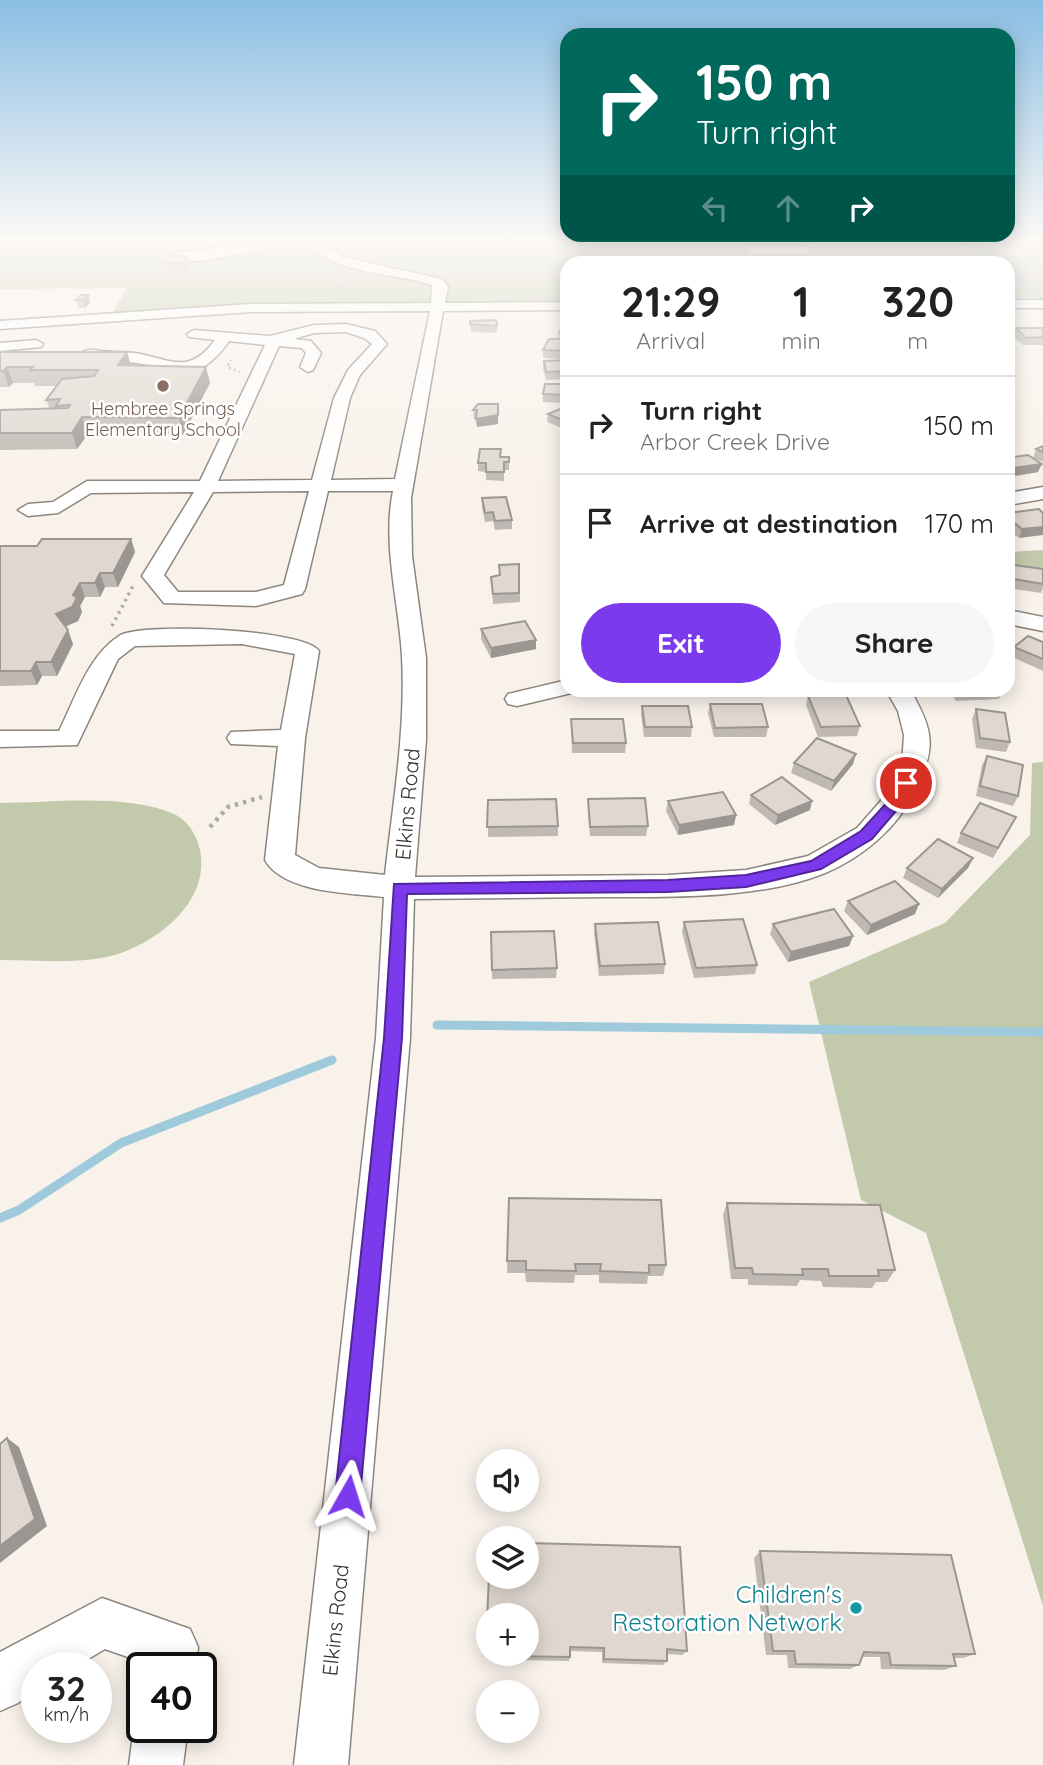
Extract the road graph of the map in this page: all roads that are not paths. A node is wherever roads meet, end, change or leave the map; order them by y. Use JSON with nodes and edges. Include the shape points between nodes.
{"nodes":[{"id":1,"x":435,"y":324,"type":"edge"},
{"id":2,"x":194,"y":334,"type":"dead end"},
{"id":3,"x":226,"y":335,"type":"junction"},
{"id":4,"x":275,"y":339,"type":"junction"},
{"id":5,"x":36,"y":344,"type":"dead end"},
{"id":6,"x":0,"y":347,"type":"edge"},
{"id":7,"x":0,"y":358,"type":"edge"},
{"id":8,"x":308,"y":367,"type":"dead end"},
{"id":9,"x":404,"y":485,"type":"junction"},
{"id":10,"x":206,"y":487,"type":"junction"},
{"id":11,"x":321,"y":487,"type":"junction"},
{"id":12,"x":1043,"y":494,"type":"edge"},
{"id":13,"x":1015,"y":498,"type":"edge"},
{"id":14,"x":29,"y":510,"type":"dead end"},
{"id":15,"x":1015,"y":618,"type":"edge"},
{"id":16,"x":1043,"y":624,"type":"edge"},
{"id":17,"x":560,"y":689,"type":"edge"},
{"id":18,"x":902,"y":697,"type":"edge"},
{"id":19,"x":517,"y":699,"type":"dead end"},
{"id":20,"x":292,"y":737,"type":"junction"},
{"id":21,"x":240,"y":738,"type":"dead end"},
{"id":22,"x":0,"y":739,"type":"edge"},
{"id":23,"x":399,"y":888,"type":"junction"},
{"id":24,"x":172,"y":1652,"type":"edge"},
{"id":25,"x":0,"y":1685,"type":"edge"},
{"id":26,"x":159,"y":1743,"type":"edge"},
{"id":27,"x":156,"y":1765,"type":"edge"},
{"id":28,"x":321,"y":1765,"type":"edge"}],
"edges":[{"from":1,"to":9,"type":"street","name":"Elkins Road"},
{"from":2,"to":3,"type":"street"},
{"from":3,"to":4,"type":"street"},
{"from":3,"to":7,"type":"street","via":[[209,359],[173,368],[107,354]]},
{"from":4,"to":8,"type":"street","via":[[306,344],[314,352]]},
{"from":4,"to":10,"type":"street"},
{"from":4,"to":11,"type":"street","via":[[314,329],[346,328],[367,332],[380,344],[353,373],[342,398]]},
{"from":5,"to":6,"type":"street"},
{"from":9,"to":11,"type":"street"},
{"from":9,"to":23,"type":"street","name":"Elkins Road","via":[[401,556],[414,658],[413,740]]},
{"from":10,"to":11,"type":"street","via":[[265,479]]},
{"from":10,"to":11,"type":"street","via":[[153,576],[172,598],[256,599],[294,589]]},
{"from":10,"to":14,"type":"street","via":[[87,488],[58,506]]},
{"from":12,"to":13,"type":"street"},
{"from":15,"to":16,"type":"street"},
{"from":17,"to":19,"type":"street"},
{"from":18,"to":23,"type":"street","via":[[917,735],[915,765],[898,800],[867,835],[816,865],[746,881],[668,886]]},
{"from":20,"to":21,"type":"street"},
{"from":20,"to":22,"type":"street","via":[[307,651],[242,637],[130,639],[108,656],[68,738]]},
{"from":20,"to":23,"type":"street","via":[[280,860],[313,878]]},
{"from":23,"to":28,"type":"street","name":"Elkins Road","via":[[393,1038]]},
{"from":24,"to":25,"type":"street","via":[[173,1647],[102,1623]]},
{"from":26,"to":27,"type":"street"}]}
